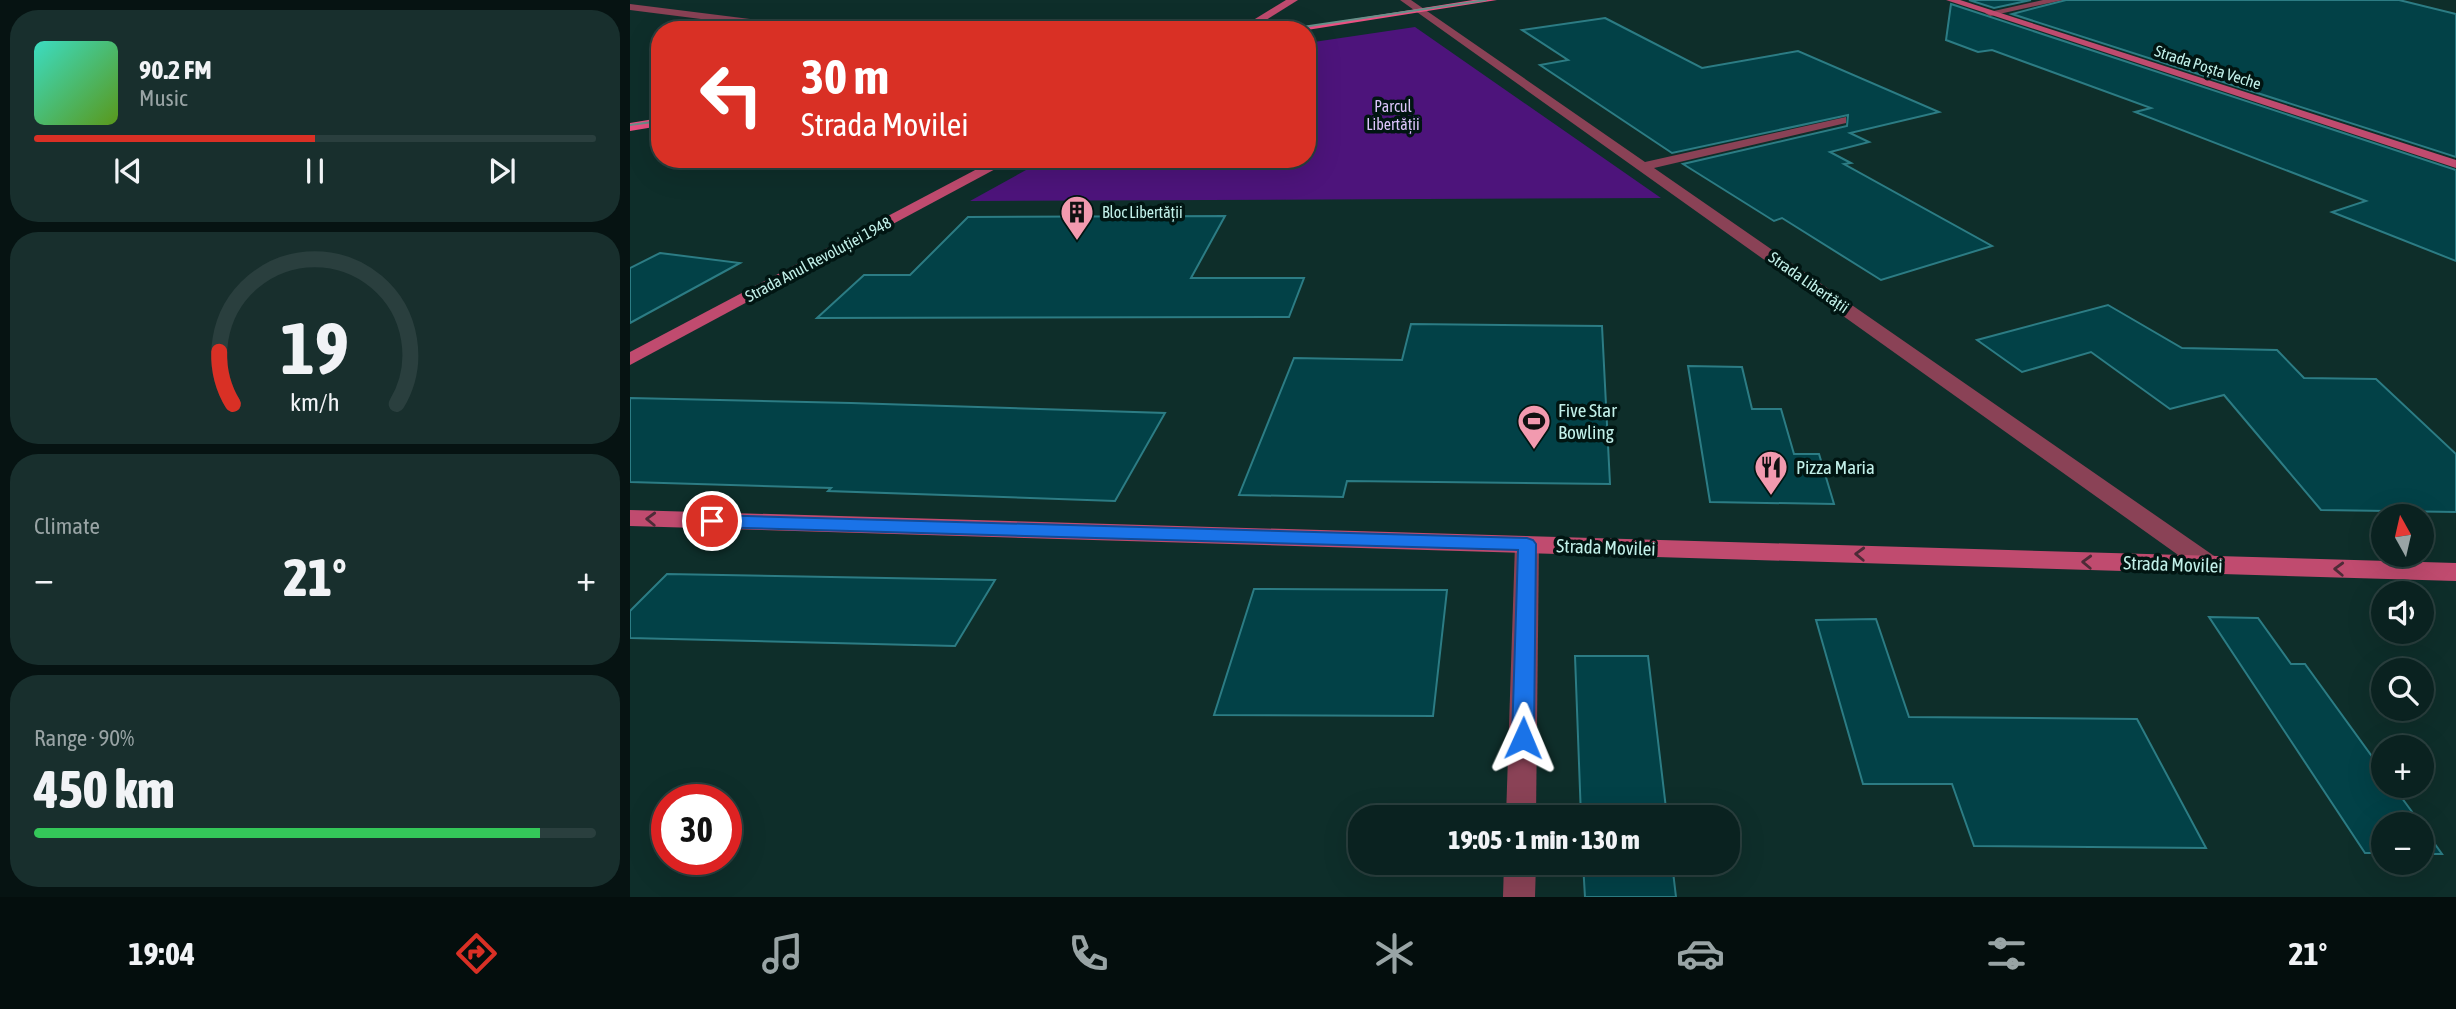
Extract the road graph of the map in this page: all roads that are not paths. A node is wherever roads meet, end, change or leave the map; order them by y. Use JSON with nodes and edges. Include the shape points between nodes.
{"nodes":[{"id":1,"x":1293,"y":0,"type":"edge"},
{"id":2,"x":1405,"y":0,"type":"edge"},
{"id":3,"x":1492,"y":0,"type":"edge"},
{"id":4,"x":1951,"y":0,"type":"edge"},
{"id":5,"x":2058,"y":0,"type":"edge"},
{"id":6,"x":630,"y":7,"type":"edge"},
{"id":7,"x":1421,"y":10,"type":"junction"},
{"id":8,"x":1990,"y":13,"type":"junction"},
{"id":9,"x":742,"y":21,"type":"edge"},
{"id":10,"x":1257,"y":21,"type":"edge"},
{"id":11,"x":1316,"y":26,"type":"edge"},
{"id":12,"x":1842,"y":120,"type":"dead end"},
{"id":13,"x":651,"y":124,"type":"edge"},
{"id":14,"x":630,"y":127,"type":"edge"},
{"id":15,"x":2456,"y":164,"type":"edge"},
{"id":16,"x":1644,"y":166,"type":"junction"},
{"id":17,"x":990,"y":168,"type":"edge"},
{"id":18,"x":630,"y":359,"type":"edge"},
{"id":19,"x":630,"y":518,"type":"edge"},
{"id":20,"x":1527,"y":544,"type":"junction"},
{"id":21,"x":2211,"y":566,"type":"junction"},
{"id":22,"x":2456,"y":572,"type":"edge"},
{"id":23,"x":1521,"y":805,"type":"edge"},
{"id":24,"x":1520,"y":875,"type":"edge"},
{"id":25,"x":1519,"y":897,"type":"edge"}],
"edges":[{"from":1,"to":10,"type":"street"},
{"from":2,"to":7,"type":"street","name":"Strada Libertății"},
{"from":3,"to":7,"type":"main road"},
{"from":4,"to":8,"type":"street","name":"Strada Poșta Veche"},
{"from":5,"to":8,"type":"street"},
{"from":6,"to":9,"type":"street"},
{"from":7,"to":11,"type":"main road"},
{"from":7,"to":16,"type":"street","name":"Strada Libertății"},
{"from":8,"to":15,"type":"street","name":"Strada Poșta Veche"},
{"from":12,"to":16,"type":"street"},
{"from":13,"to":14,"type":"main road"},
{"from":16,"to":21,"type":"street","name":"Strada Libertății"},
{"from":17,"to":18,"type":"street","name":"Strada Anul Revoluției 1948"},
{"from":20,"to":19,"type":"street","name":"Strada Movilei","one_way":true},
{"from":21,"to":20,"type":"street","name":"Strada Movilei","one_way":true},
{"from":20,"to":23,"type":"street"},
{"from":22,"to":21,"type":"street","name":"Strada Movilei","one_way":true},
{"from":24,"to":25,"type":"street"}]}
